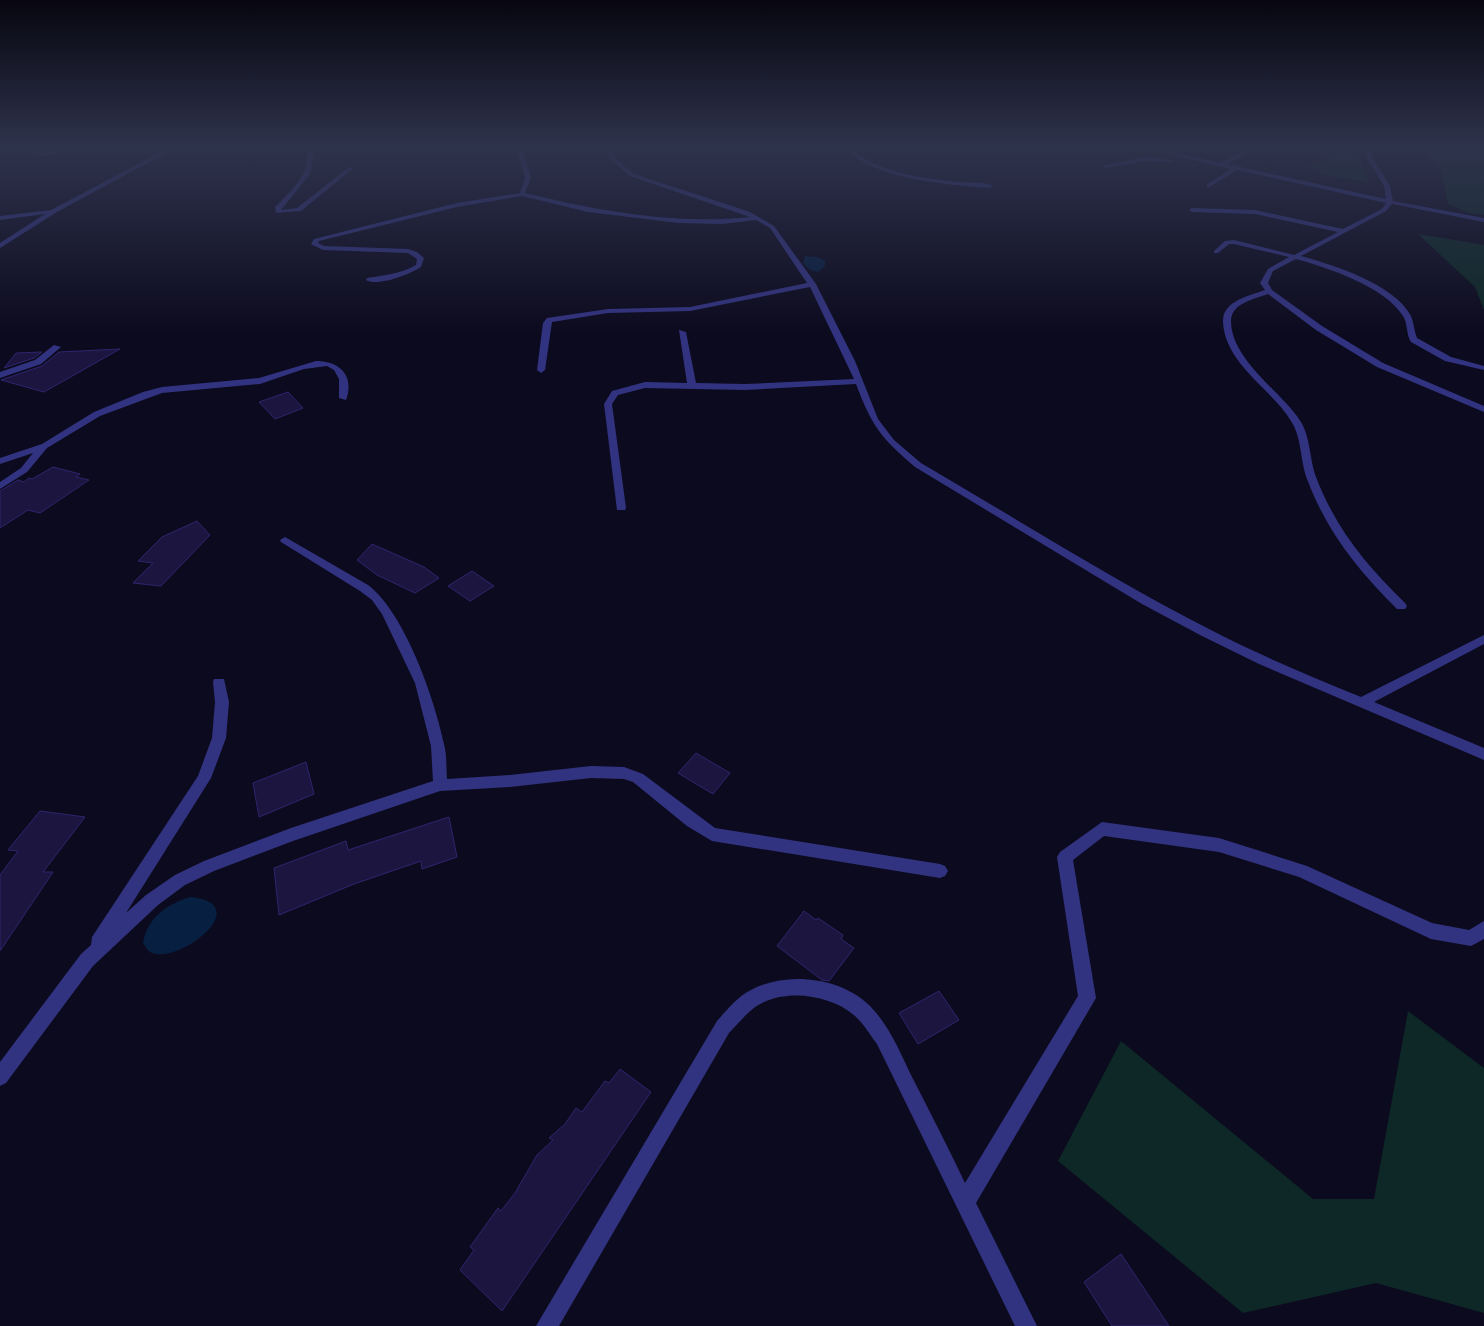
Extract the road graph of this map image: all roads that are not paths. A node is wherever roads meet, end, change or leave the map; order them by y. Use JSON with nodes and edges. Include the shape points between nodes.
{"nodes":[{"id":1,"x":59,"y":209,"type":"edge"},
{"id":2,"x":277,"y":209,"type":"edge"},
{"id":3,"x":300,"y":209,"type":"edge"},
{"id":4,"x":442,"y":209,"type":"edge"},
{"id":5,"x":583,"y":209,"type":"edge"},
{"id":6,"x":731,"y":209,"type":"edge"},
{"id":7,"x":1385,"y":209,"type":"edge"},
{"id":8,"x":1426,"y":209,"type":"edge"},
{"id":9,"x":1192,"y":210,"type":"dead end"},
{"id":10,"x":55,"y":211,"type":"junction"},
{"id":11,"x":0,"y":218,"type":"edge"},
{"id":12,"x":758,"y":218,"type":"junction"},
{"id":13,"x":1484,"y":220,"type":"edge"},
{"id":14,"x":1345,"y":231,"type":"junction"},
{"id":15,"x":0,"y":246,"type":"edge"},
{"id":16,"x":1216,"y":252,"type":"dead end"},
{"id":17,"x":1293,"y":256,"type":"junction"},
{"id":18,"x":370,"y":280,"type":"dead end"},
{"id":19,"x":812,"y":284,"type":"junction"},
{"id":20,"x":1270,"y":291,"type":"junction"},
{"id":21,"x":682,"y":332,"type":"dead end"},
{"id":22,"x":57,"y":347,"type":"dead end"},
{"id":23,"x":1483,"y":368,"type":"edge"},
{"id":24,"x":541,"y":370,"type":"dead end"},
{"id":25,"x":0,"y":375,"type":"edge"},
{"id":26,"x":859,"y":381,"type":"junction"},
{"id":27,"x":692,"y":386,"type":"junction"},
{"id":28,"x":344,"y":398,"type":"dead end"},
{"id":29,"x":1484,"y":409,"type":"edge"},
{"id":30,"x":45,"y":446,"type":"junction"},
{"id":31,"x":0,"y":461,"type":"edge"},
{"id":32,"x":0,"y":486,"type":"edge"},
{"id":33,"x":621,"y":508,"type":"dead end"},
{"id":34,"x":285,"y":540,"type":"dead end"},
{"id":35,"x":1400,"y":606,"type":"dead end"},
{"id":36,"x":1484,"y":639,"type":"edge"},
{"id":37,"x":220,"y":682,"type":"dead end"},
{"id":38,"x":1361,"y":703,"type":"junction"},
{"id":39,"x":1484,"y":754,"type":"edge"},
{"id":40,"x":440,"y":785,"type":"junction"},
{"id":41,"x":940,"y":871,"type":"dead end"},
{"id":42,"x":1484,"y":929,"type":"edge"},
{"id":43,"x":87,"y":960,"type":"junction"},
{"id":44,"x":0,"y":1077,"type":"edge"},
{"id":45,"x":965,"y":1202,"type":"junction"},
{"id":46,"x":547,"y":1326,"type":"edge"},
{"id":47,"x":1026,"y":1326,"type":"edge"}],
"edges":[{"from":1,"to":10,"type":"street"},
{"from":2,"to":3,"type":"street","via":[[278,212]]},
{"from":4,"to":18,"type":"street","via":[[316,240],[314,244],[323,248],[408,251],[421,258],[419,266],[412,270]]},
{"from":5,"to":12,"type":"street","via":[[679,221],[722,222]]},
{"from":6,"to":12,"type":"street"},
{"from":7,"to":14,"type":"street"},
{"from":8,"to":13,"type":"street"},
{"from":9,"to":14,"type":"street","via":[[1255,212]]},
{"from":10,"to":11,"type":"street"},
{"from":10,"to":15,"type":"street"},
{"from":12,"to":19,"type":"street","via":[[772,226]]},
{"from":14,"to":17,"type":"street"},
{"from":16,"to":17,"type":"street","via":[[1227,242],[1234,242]]},
{"from":17,"to":20,"type":"street","via":[[1270,270],[1264,283]]},
{"from":17,"to":23,"type":"street","via":[[1376,288],[1406,315],[1414,340],[1448,359]]},
{"from":19,"to":24,"type":"street","via":[[690,309],[608,312],[550,320]]},
{"from":19,"to":26,"type":"street"},
{"from":20,"to":29,"type":"street","via":[[1319,328],[1380,365]]},
{"from":20,"to":35,"type":"street","via":[[1232,308],[1227,323],[1233,340],[1246,365],[1302,432],[1311,478],[1353,555]]},
{"from":21,"to":27,"type":"street"},
{"from":22,"to":25,"type":"street","via":[[37,364]]},
{"from":26,"to":27,"type":"street","via":[[760,387]]},
{"from":26,"to":38,"type":"street","via":[[882,431],[918,465],[1172,616],[1263,661]]},
{"from":27,"to":33,"type":"street","via":[[634,386],[615,393],[609,400]]},
{"from":28,"to":30,"type":"street","via":[[343,375],[329,364],[313,363],[260,381],[146,394],[97,414]]},
{"from":30,"to":31,"type":"street"},
{"from":30,"to":32,"type":"street","via":[[24,470]]},
{"from":34,"to":40,"type":"street","via":[[364,588],[388,612],[421,683],[438,746]]},
{"from":36,"to":38,"type":"street"},
{"from":37,"to":43,"type":"street","via":[[219,738],[204,778]]},
{"from":38,"to":39,"type":"street"},
{"from":40,"to":41,"type":"street","via":[[591,772],[624,773],[638,778],[712,834]]},
{"from":40,"to":43,"type":"street","via":[[291,834],[180,880],[152,900]]},
{"from":42,"to":45,"type":"street","via":[[1471,938],[1431,931],[1302,871],[1220,845],[1102,829],[1065,857],[1087,998]]},
{"from":43,"to":44,"type":"street"},
{"from":45,"to":46,"type":"street","via":[[883,1038],[860,1008],[838,995],[798,986],[763,993],[742,1007],[723,1027]]},
{"from":45,"to":47,"type":"street"}]}
